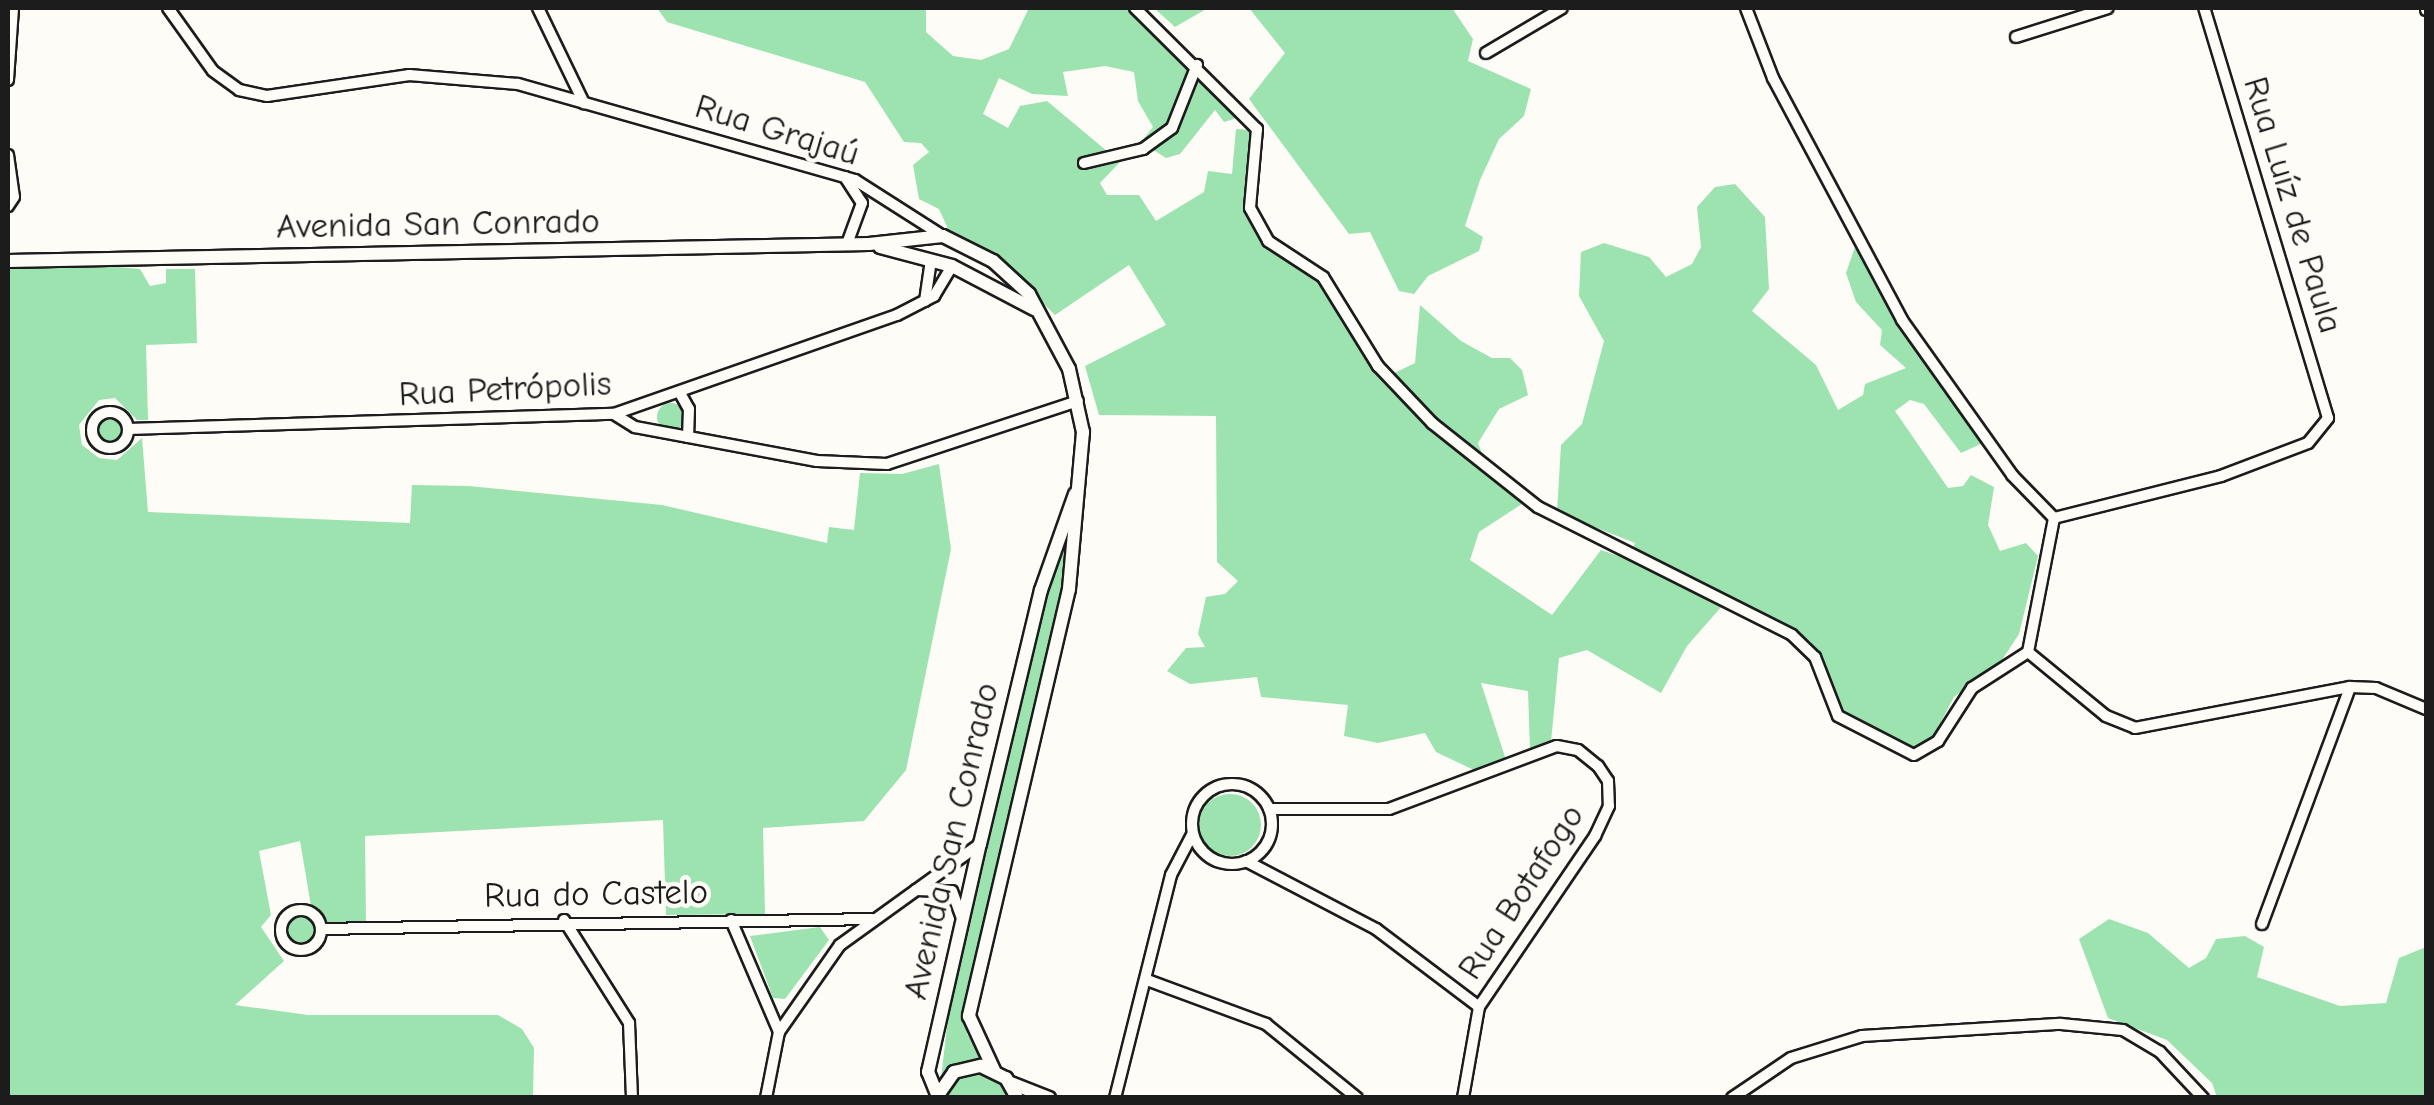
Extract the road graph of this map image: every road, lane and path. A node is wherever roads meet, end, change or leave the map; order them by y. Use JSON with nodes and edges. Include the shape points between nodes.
{"nodes":[{"id":1,"x":13,"y":8,"type":"edge"},
{"id":2,"x":168,"y":8,"type":"edge"},
{"id":3,"x":186,"y":8,"type":"edge"},
{"id":4,"x":538,"y":8,"type":"edge"},
{"id":5,"x":1135,"y":8,"type":"edge"},
{"id":6,"x":1562,"y":8,"type":"edge"},
{"id":7,"x":1746,"y":8,"type":"edge"},
{"id":8,"x":2108,"y":8,"type":"edge"},
{"id":9,"x":2204,"y":8,"type":"edge"},
{"id":10,"x":178,"y":22,"type":"junction"},
{"id":11,"x":2016,"y":37,"type":"dead end"},
{"id":12,"x":1486,"y":54,"type":"dead end"},
{"id":13,"x":1197,"y":64,"type":"junction"},
{"id":14,"x":8,"y":80,"type":"edge"},
{"id":15,"x":584,"y":103,"type":"junction"},
{"id":16,"x":8,"y":155,"type":"edge"},
{"id":17,"x":1084,"y":163,"type":"dead end"},
{"id":18,"x":845,"y":176,"type":"junction"},
{"id":19,"x":882,"y":194,"type":"junction"},
{"id":20,"x":862,"y":203,"type":"junction"},
{"id":21,"x":8,"y":206,"type":"edge"},
{"id":22,"x":942,"y":236,"type":"junction"},
{"id":23,"x":847,"y":244,"type":"junction"},
{"id":24,"x":869,"y":244,"type":"junction"},
{"id":25,"x":964,"y":244,"type":"junction"},
{"id":26,"x":930,"y":260,"type":"junction"},
{"id":27,"x":8,"y":261,"type":"edge"},
{"id":28,"x":952,"y":266,"type":"junction"},
{"id":29,"x":925,"y":302,"type":"junction"},
{"id":30,"x":1034,"y":309,"type":"junction"},
{"id":31,"x":680,"y":394,"type":"junction"},
{"id":32,"x":1078,"y":401,"type":"junction"},
{"id":33,"x":614,"y":414,"type":"junction"},
{"id":34,"x":128,"y":429,"type":"dead end"},
{"id":35,"x":688,"y":437,"type":"junction"},
{"id":36,"x":1078,"y":487,"type":"junction"},
{"id":37,"x":2054,"y":518,"type":"junction"},
{"id":38,"x":2028,"y":652,"type":"junction"},
{"id":39,"x":2350,"y":686,"type":"junction"},
{"id":40,"x":2426,"y":709,"type":"edge"},
{"id":41,"x":1268,"y":808,"type":"junction"},
{"id":42,"x":1193,"y":833,"type":"junction"},
{"id":43,"x":980,"y":844,"type":"junction"},
{"id":44,"x":1246,"y":861,"type":"junction"},
{"id":45,"x":915,"y":890,"type":"junction"},
{"id":46,"x":564,"y":920,"type":"junction"},
{"id":47,"x":732,"y":920,"type":"junction"},
{"id":48,"x":872,"y":920,"type":"junction"},
{"id":49,"x":962,"y":923,"type":"junction"},
{"id":50,"x":2262,"y":924,"type":"dead end"},
{"id":51,"x":322,"y":929,"type":"junction"},
{"id":52,"x":1146,"y":980,"type":"junction"},
{"id":53,"x":1479,"y":1006,"type":"junction"},
{"id":54,"x":779,"y":1032,"type":"junction"},
{"id":55,"x":994,"y":1070,"type":"junction"},
{"id":56,"x":1010,"y":1083,"type":"junction"},
{"id":57,"x":936,"y":1096,"type":"edge"},
{"id":58,"x":632,"y":1098,"type":"edge"},
{"id":59,"x":766,"y":1098,"type":"edge"},
{"id":60,"x":1017,"y":1098,"type":"edge"},
{"id":61,"x":1049,"y":1098,"type":"edge"},
{"id":62,"x":1115,"y":1098,"type":"edge"},
{"id":63,"x":1357,"y":1098,"type":"edge"},
{"id":64,"x":1463,"y":1098,"type":"edge"},
{"id":65,"x":1732,"y":1098,"type":"edge"},
{"id":66,"x":2202,"y":1098,"type":"edge"}],
"edges":[{"from":1,"to":14,"type":"street"},
{"from":2,"to":10,"type":"street","name":"Rua Grajaú"},
{"from":3,"to":10,"type":"street"},
{"from":4,"to":15,"type":"street"},
{"from":5,"to":13,"type":"street"},
{"from":6,"to":12,"type":"street"},
{"from":7,"to":37,"type":"street","via":[[1797,126],[1902,320],[2012,475]]},
{"from":8,"to":11,"type":"street"},
{"from":9,"to":37,"type":"street","name":"Rua Luíz de Paula","via":[[2328,418],[2308,443],[2220,476]]},
{"from":10,"to":15,"type":"street","name":"Rua Grajaú","via":[[213,71],[250,94],[458,74]]},
{"from":13,"to":17,"type":"street","via":[[1172,128],[1144,149]]},
{"from":13,"to":38,"type":"street","via":[[1257,129],[1250,208],[1257,227],[1323,277],[1378,366],[1418,409],[1538,507],[1792,635],[1815,657],[1838,716],[1914,755],[1938,742],[1972,688]]},
{"from":15,"to":18,"type":"street","name":"Rua Grajaú"},
{"from":16,"to":21,"type":"street","via":[[14,197]]},
{"from":18,"to":19,"type":"street","name":"Rua Grajaú"},
{"from":18,"to":20,"type":"street"},
{"from":19,"to":20,"type":"street"},
{"from":19,"to":22,"type":"street","name":"Rua Grajaú"},
{"from":20,"to":23,"type":"street"},
{"from":22,"to":24,"type":"street","name":"Avenida San Conrado"},
{"from":22,"to":25,"type":"street","name":"Avenida San Conrado"},
{"from":22,"to":26,"type":"street"},
{"from":23,"to":24,"type":"street","name":"Avenida San Conrado"},
{"from":23,"to":27,"type":"street","name":"Avenida San Conrado"},
{"from":24,"to":26,"type":"street","name":"Avenida San Conrado"},
{"from":25,"to":28,"type":"street"},
{"from":25,"to":30,"type":"street","name":"Avenida San Conrado","via":[[1016,278]]},
{"from":26,"to":28,"type":"street","name":"Avenida San Conrado"},
{"from":26,"to":29,"type":"street"},
{"from":28,"to":29,"type":"street"},
{"from":28,"to":30,"type":"street"},
{"from":29,"to":31,"type":"street","name":"Rua Petrópolis"},
{"from":30,"to":32,"type":"street","name":"Avenida San Conrado"},
{"from":31,"to":33,"type":"street","name":"Rua Petrópolis"},
{"from":31,"to":35,"type":"street","via":[[689,409]]},
{"from":32,"to":35,"type":"street","via":[[886,464],[817,461]]},
{"from":32,"to":36,"type":"street","name":"Avenida San Conrado","via":[[1084,448]]},
{"from":33,"to":34,"type":"street","name":"Rua Petrópolis"},
{"from":33,"to":35,"type":"street","via":[[635,427]]},
{"from":36,"to":43,"type":"street","name":"Avenida San Conrado","via":[[1041,590]]},
{"from":36,"to":55,"type":"street","name":"Avenida San Conrado","via":[[1069,589],[970,1016]]},
{"from":37,"to":38,"type":"street"},
{"from":38,"to":39,"type":"street","via":[[2106,716],[2135,728]]},
{"from":39,"to":40,"type":"street","via":[[2376,688]]},
{"from":39,"to":50,"type":"street"},
{"from":41,"to":42,"type":"street","via":[[1251,789],[1213,788],[1195,807]]},
{"from":41,"to":44,"type":"street","via":[[1270,835]]},
{"from":41,"to":53,"type":"street","name":"Rua Botafogo","via":[[1389,809],[1557,746],[1578,750],[1598,766],[1608,781],[1609,806],[1595,836]]},
{"from":42,"to":44,"type":"street","via":[[1207,856]]},
{"from":42,"to":52,"type":"street","via":[[1170,875]]},
{"from":43,"to":45,"type":"street"},
{"from":43,"to":49,"type":"street","name":"Avenida San Conrado"},
{"from":44,"to":53,"type":"street","via":[[1376,930]]},
{"from":45,"to":48,"type":"street"},
{"from":45,"to":49,"type":"street","via":[[952,892]]},
{"from":46,"to":47,"type":"street","name":"Rua do Castelo"},
{"from":46,"to":51,"type":"street","name":"Rua do Castelo"},
{"from":46,"to":58,"type":"street","via":[[629,1023]]},
{"from":47,"to":48,"type":"street","name":"Rua do Castelo"},
{"from":47,"to":54,"type":"street"},
{"from":48,"to":54,"type":"street","via":[[840,945]]},
{"from":49,"to":57,"type":"street","name":"Avenida San Conrado","via":[[928,1072]]},
{"from":51,"to":51,"type":"street","via":[[309,911],[294,910],[283,920],[281,935],[290,947],[304,950],[317,943]]},
{"from":52,"to":62,"type":"street"},
{"from":52,"to":63,"type":"street","via":[[1266,1024]]},
{"from":53,"to":64,"type":"street","name":"Rua Botafogo"},
{"from":54,"to":59,"type":"street"},
{"from":55,"to":56,"type":"street"},
{"from":55,"to":57,"type":"street","via":[[967,1066]]},
{"from":56,"to":60,"type":"street"},
{"from":56,"to":61,"type":"street"},
{"from":65,"to":66,"type":"street","via":[[1791,1058],[1862,1036],[2061,1024],[2122,1030],[2160,1052]]}]}
